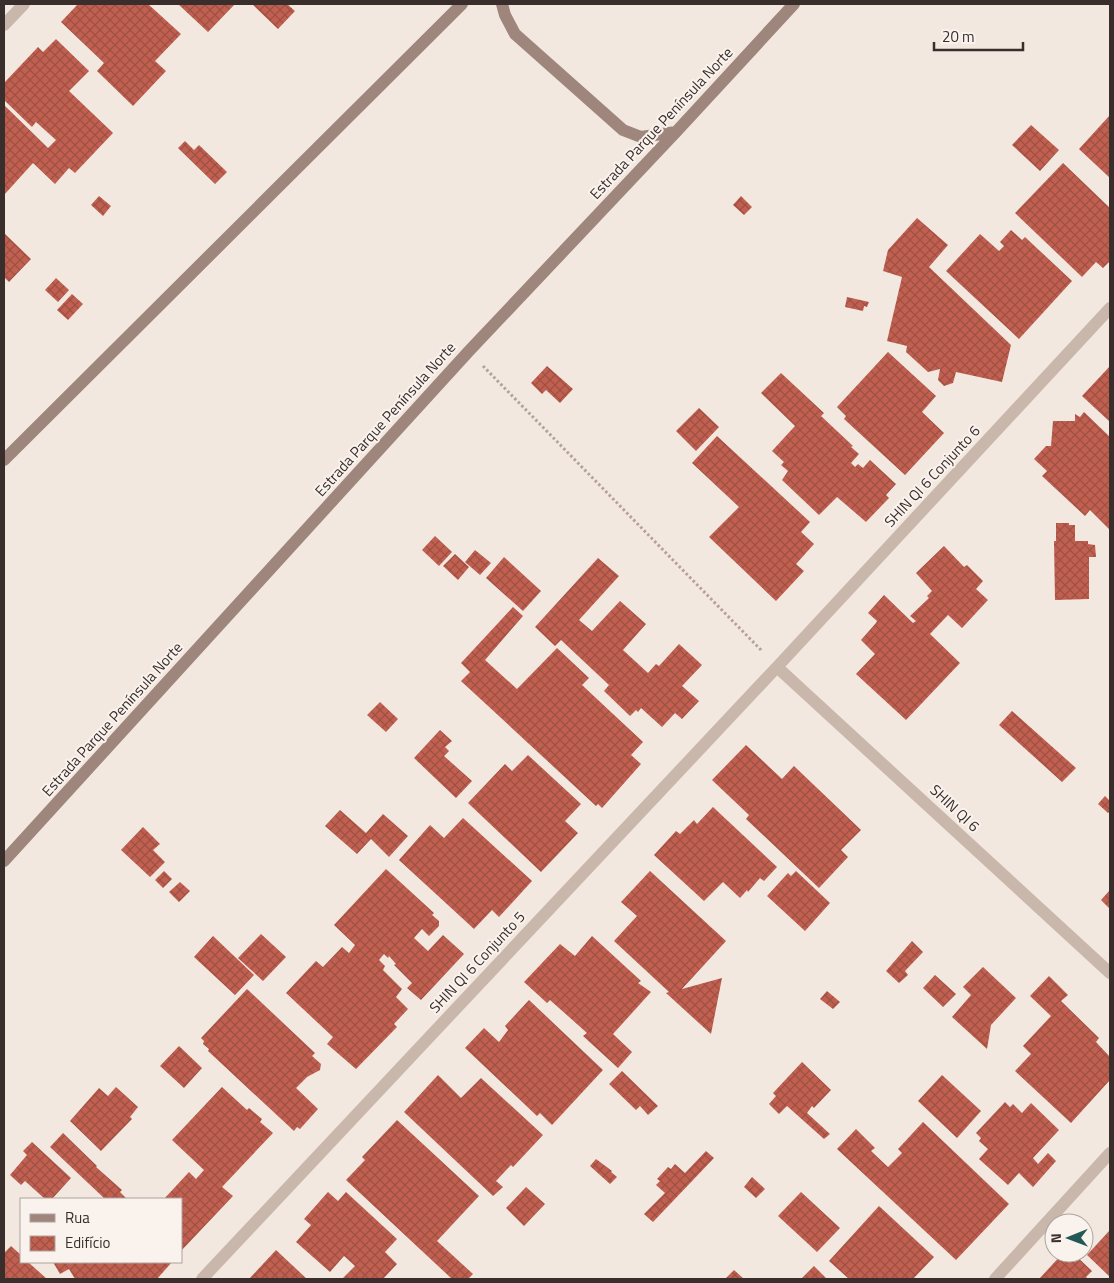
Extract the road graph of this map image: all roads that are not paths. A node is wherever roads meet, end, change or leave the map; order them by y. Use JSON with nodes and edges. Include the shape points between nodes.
{"nodes":[{"id":1,"x":24,"y":4,"type":"edge"},
{"id":2,"x":462,"y":4,"type":"edge"},
{"id":3,"x":502,"y":4,"type":"edge"},
{"id":4,"x":794,"y":4,"type":"edge"},
{"id":5,"x":4,"y":25,"type":"edge"},
{"id":6,"x":676,"y":132,"type":"junction"},
{"id":7,"x":1110,"y":308,"type":"edge"},
{"id":8,"x":4,"y":460,"type":"edge"},
{"id":9,"x":777,"y":667,"type":"junction"},
{"id":10,"x":4,"y":861,"type":"edge"},
{"id":11,"x":1110,"y":973,"type":"edge"},
{"id":12,"x":1110,"y":1152,"type":"edge"},
{"id":13,"x":202,"y":1279,"type":"edge"},
{"id":14,"x":995,"y":1279,"type":"edge"}],
"edges":[{"from":1,"to":5,"type":"street"},
{"from":2,"to":8,"type":"main road"},
{"from":3,"to":6,"type":"main road","via":[[515,34],[623,130],[641,137]]},
{"from":4,"to":6,"type":"main road","name":"Estrada Parque Península Norte"},
{"from":6,"to":10,"type":"main road","name":"Estrada Parque Península Norte","via":[[469,351]]},
{"from":7,"to":9,"type":"street","name":"SHIN QI 6 Conjunto 6"},
{"from":9,"to":11,"type":"street","name":"SHIN QI 6"},
{"from":9,"to":13,"type":"street","name":"SHIN QI 6 Conjunto 5"},
{"from":12,"to":14,"type":"street"}]}
